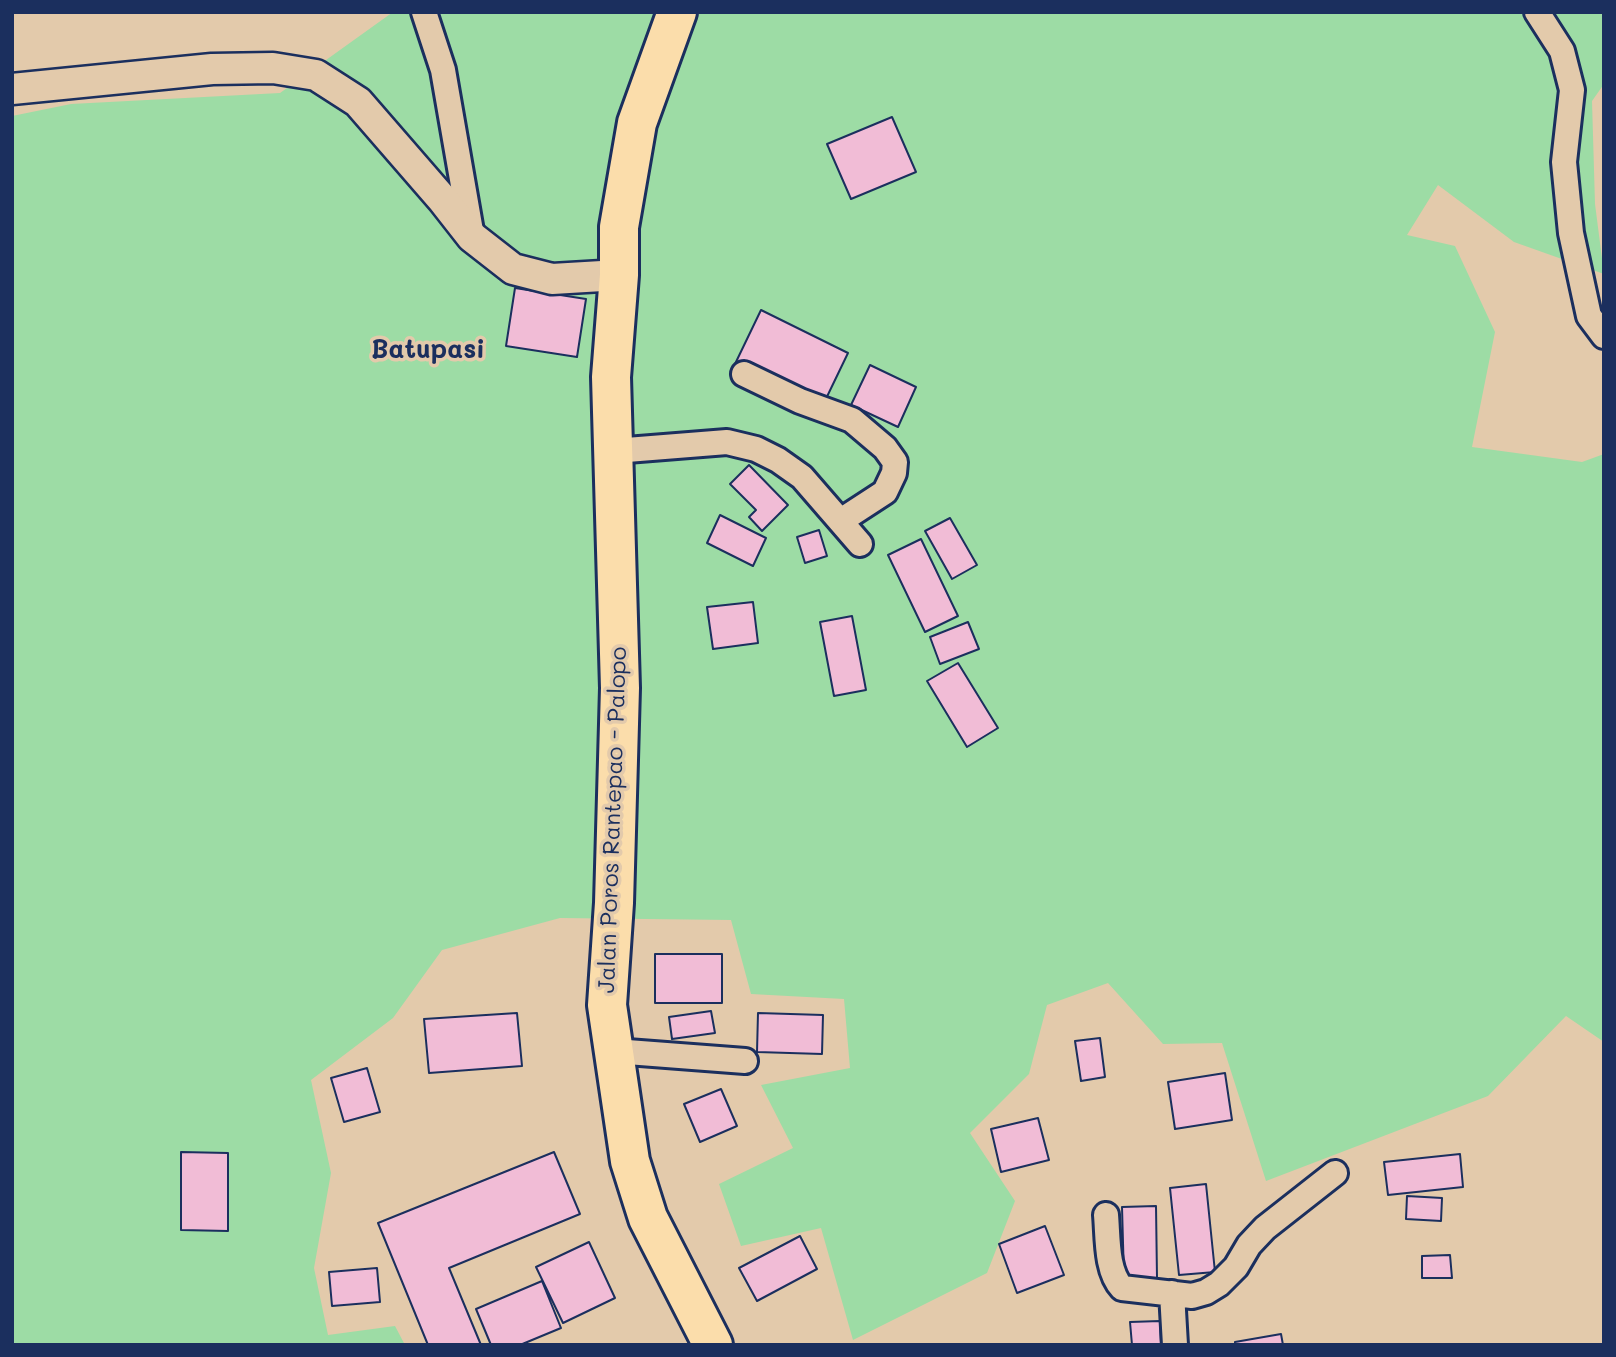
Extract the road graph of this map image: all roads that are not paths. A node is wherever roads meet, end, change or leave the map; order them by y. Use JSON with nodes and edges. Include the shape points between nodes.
{"nodes":[{"id":1,"x":424,"y":12,"type":"edge"},
{"id":2,"x":677,"y":12,"type":"edge"},
{"id":3,"x":1537,"y":12,"type":"edge"},
{"id":4,"x":12,"y":89,"type":"edge"},
{"id":5,"x":472,"y":237,"type":"junction"},
{"id":6,"x":619,"y":275,"type":"junction"},
{"id":7,"x":1604,"y":336,"type":"edge"},
{"id":8,"x":744,"y":374,"type":"dead end"},
{"id":9,"x":614,"y":451,"type":"junction"},
{"id":10,"x":842,"y":520,"type":"junction"},
{"id":11,"x":860,"y":544,"type":"dead end"},
{"id":12,"x":614,"y":1051,"type":"junction"},
{"id":13,"x":745,"y":1061,"type":"dead end"},
{"id":14,"x":1335,"y":1174,"type":"dead end"},
{"id":15,"x":1106,"y":1215,"type":"dead end"},
{"id":16,"x":1172,"y":1293,"type":"junction"},
{"id":17,"x":713,"y":1345,"type":"edge"},
{"id":18,"x":1175,"y":1345,"type":"edge"}],
"edges":[{"from":1,"to":5,"type":"street","via":[[443,70]]},
{"from":2,"to":6,"type":"highway","name":"Jalan Poros Rantepao - Palopo","via":[[637,123],[619,227]]},
{"from":3,"to":7,"type":"street","via":[[1562,51],[1572,90],[1564,162],[1570,233],[1589,316]]},
{"from":4,"to":5,"type":"street","via":[[212,69],[273,68],[316,75],[358,102]]},
{"from":5,"to":6,"type":"street","via":[[513,269],[552,279]]},
{"from":6,"to":9,"type":"highway","name":"Jalan Poros Rantepao - Palopo","via":[[611,377]]},
{"from":8,"to":10,"type":"street","via":[[852,420],[885,448],[895,463],[885,492]]},
{"from":9,"to":10,"type":"street","via":[[727,442],[756,449],[802,477]]},
{"from":9,"to":12,"type":"highway","name":"Jalan Poros Rantepao - Palopo","via":[[620,688],[607,1005]]},
{"from":10,"to":11,"type":"street"},
{"from":12,"to":13,"type":"street"},
{"from":12,"to":17,"type":"highway","name":"Jalan Poros Rantepao - Palopo","via":[[630,1161],[648,1218]]},
{"from":14,"to":16,"type":"street","via":[[1265,1228],[1219,1284],[1192,1296]]},
{"from":15,"to":16,"type":"street","via":[[1116,1282],[1122,1288]]},
{"from":16,"to":18,"type":"street"}]}
